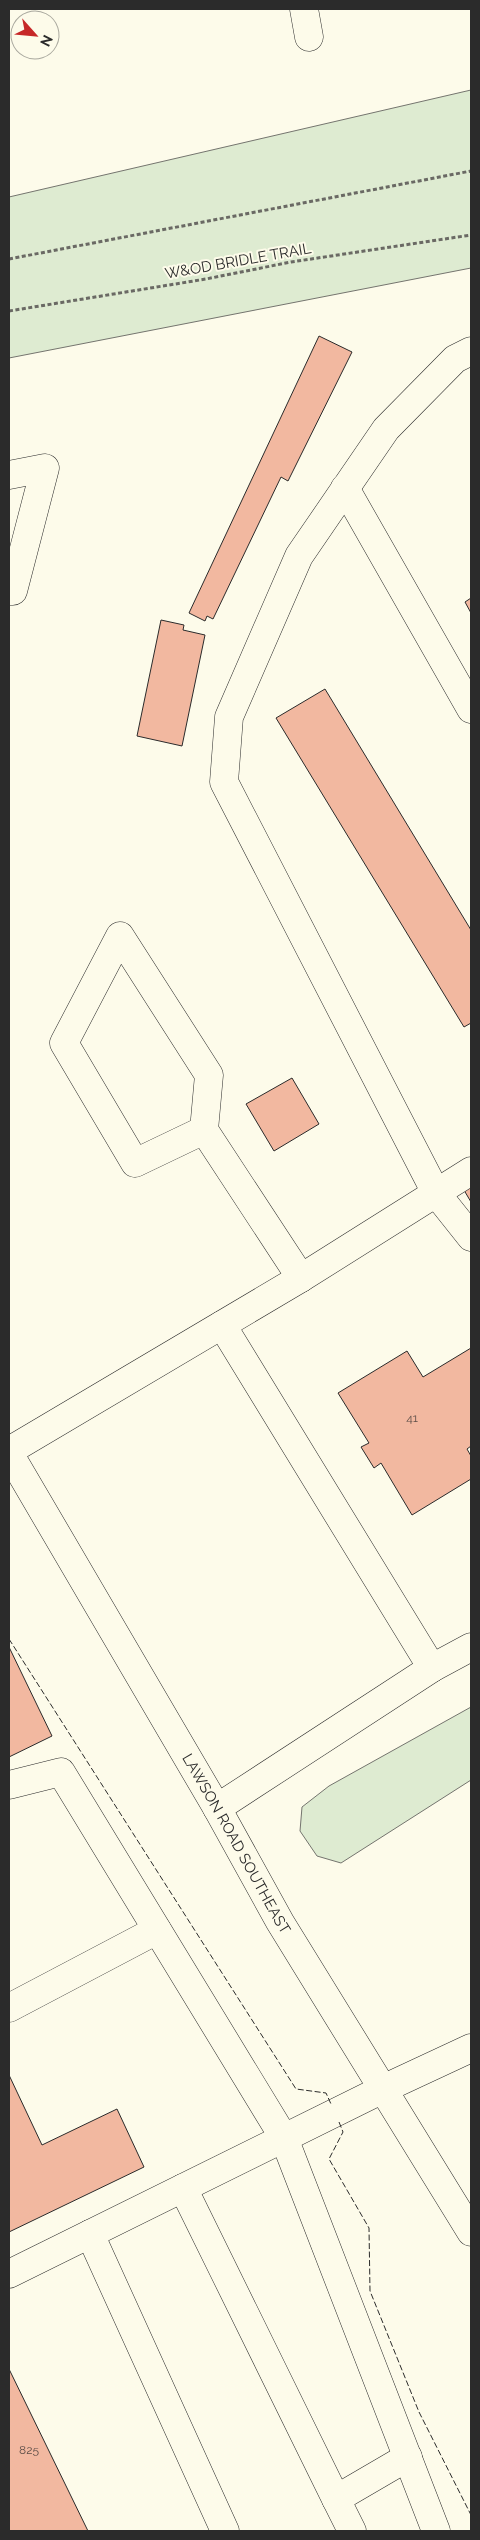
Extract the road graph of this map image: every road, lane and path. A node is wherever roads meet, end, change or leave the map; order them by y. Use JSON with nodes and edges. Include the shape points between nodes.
{"nodes":[{"id":1,"x":304,"y":9,"type":"edge"},
{"id":2,"x":308,"y":38,"type":"dead end"},
{"id":3,"x":471,"y":171,"type":"edge"},
{"id":4,"x":471,"y":236,"type":"edge"},
{"id":5,"x":9,"y":259,"type":"edge"},
{"id":6,"x":9,"y":311,"type":"edge"},
{"id":7,"x":471,"y":351,"type":"edge"},
{"id":8,"x":9,"y":475,"type":"edge"},
{"id":9,"x":344,"y":488,"type":"junction"},
{"id":10,"x":9,"y":591,"type":"edge"},
{"id":11,"x":471,"y":709,"type":"edge"},
{"id":12,"x":204,"y":1130,"type":"junction"},
{"id":13,"x":471,"y":1171,"type":"edge"},
{"id":14,"x":436,"y":1193,"type":"junction"},
{"id":15,"x":471,"y":1237,"type":"edge"},
{"id":16,"x":301,"y":1278,"type":"junction"},
{"id":17,"x":222,"y":1325,"type":"junction"},
{"id":18,"x":9,"y":1452,"type":"edge"},
{"id":19,"x":471,"y":1647,"type":"edge"},
{"id":20,"x":432,"y":1668,"type":"junction"},
{"id":21,"x":9,"y":1785,"type":"edge"},
{"id":22,"x":217,"y":1808,"type":"junction"},
{"id":23,"x":157,"y":1930,"type":"junction"},
{"id":24,"x":9,"y":2008,"type":"edge"},
{"id":25,"x":471,"y":2048,"type":"edge"},
{"id":26,"x":383,"y":2089,"type":"junction"},
{"id":27,"x":284,"y":2138,"type":"junction"},
{"id":28,"x":183,"y":2188,"type":"junction"},
{"id":29,"x":471,"y":2232,"type":"edge"},
{"id":30,"x":90,"y":2234,"type":"junction"},
{"id":31,"x":9,"y":2274,"type":"edge"},
{"id":32,"x":408,"y":2457,"type":"junction"},
{"id":33,"x":336,"y":2500,"type":"junction"},
{"id":34,"x":225,"y":2531,"type":"edge"},
{"id":35,"x":352,"y":2531,"type":"edge"},
{"id":36,"x":436,"y":2531,"type":"edge"}],
"edges":[{"from":1,"to":2,"type":"street"},
{"from":3,"to":5,"type":"path"},
{"from":4,"to":6,"type":"path","name":"W&OD BRIDLE TRAIL","via":[[291,262]]},
{"from":7,"to":9,"type":"street","via":[[455,359],[386,428]]},
{"from":8,"to":10,"type":"street","via":[[45,468],[13,590]]},
{"from":9,"to":11,"type":"street"},
{"from":9,"to":14,"type":"street","via":[[299,556],[229,717],[224,782]]},
{"from":12,"to":12,"type":"street","via":[[135,1163],[64,1043],[120,936],[209,1076]]},
{"from":12,"to":16,"type":"street"},
{"from":13,"to":14,"type":"street"},
{"from":14,"to":15,"type":"street"},
{"from":14,"to":16,"type":"street"},
{"from":16,"to":17,"type":"street"},
{"from":17,"to":18,"type":"street"},
{"from":17,"to":20,"type":"street"},
{"from":18,"to":22,"type":"street","name":"LAWSON ROAD SOUTHEAST"},
{"from":19,"to":20,"type":"street"},
{"from":20,"to":22,"type":"street"},
{"from":21,"to":23,"type":"street","via":[[61,1772]]},
{"from":22,"to":26,"type":"street","name":"LAWSON ROAD SOUTHEAST","via":[[280,1922]]},
{"from":23,"to":24,"type":"street"},
{"from":23,"to":27,"type":"street"},
{"from":25,"to":26,"type":"street"},
{"from":26,"to":27,"type":"street"},
{"from":26,"to":29,"type":"street","name":"LAWSON ROAD SOUTHEAST"},
{"from":27,"to":28,"type":"street"},
{"from":27,"to":32,"type":"street"},
{"from":28,"to":30,"type":"street"},
{"from":28,"to":33,"type":"street"},
{"from":30,"to":31,"type":"street"},
{"from":30,"to":34,"type":"street"},
{"from":32,"to":33,"type":"street"},
{"from":32,"to":36,"type":"street"},
{"from":33,"to":35,"type":"street"}]}
